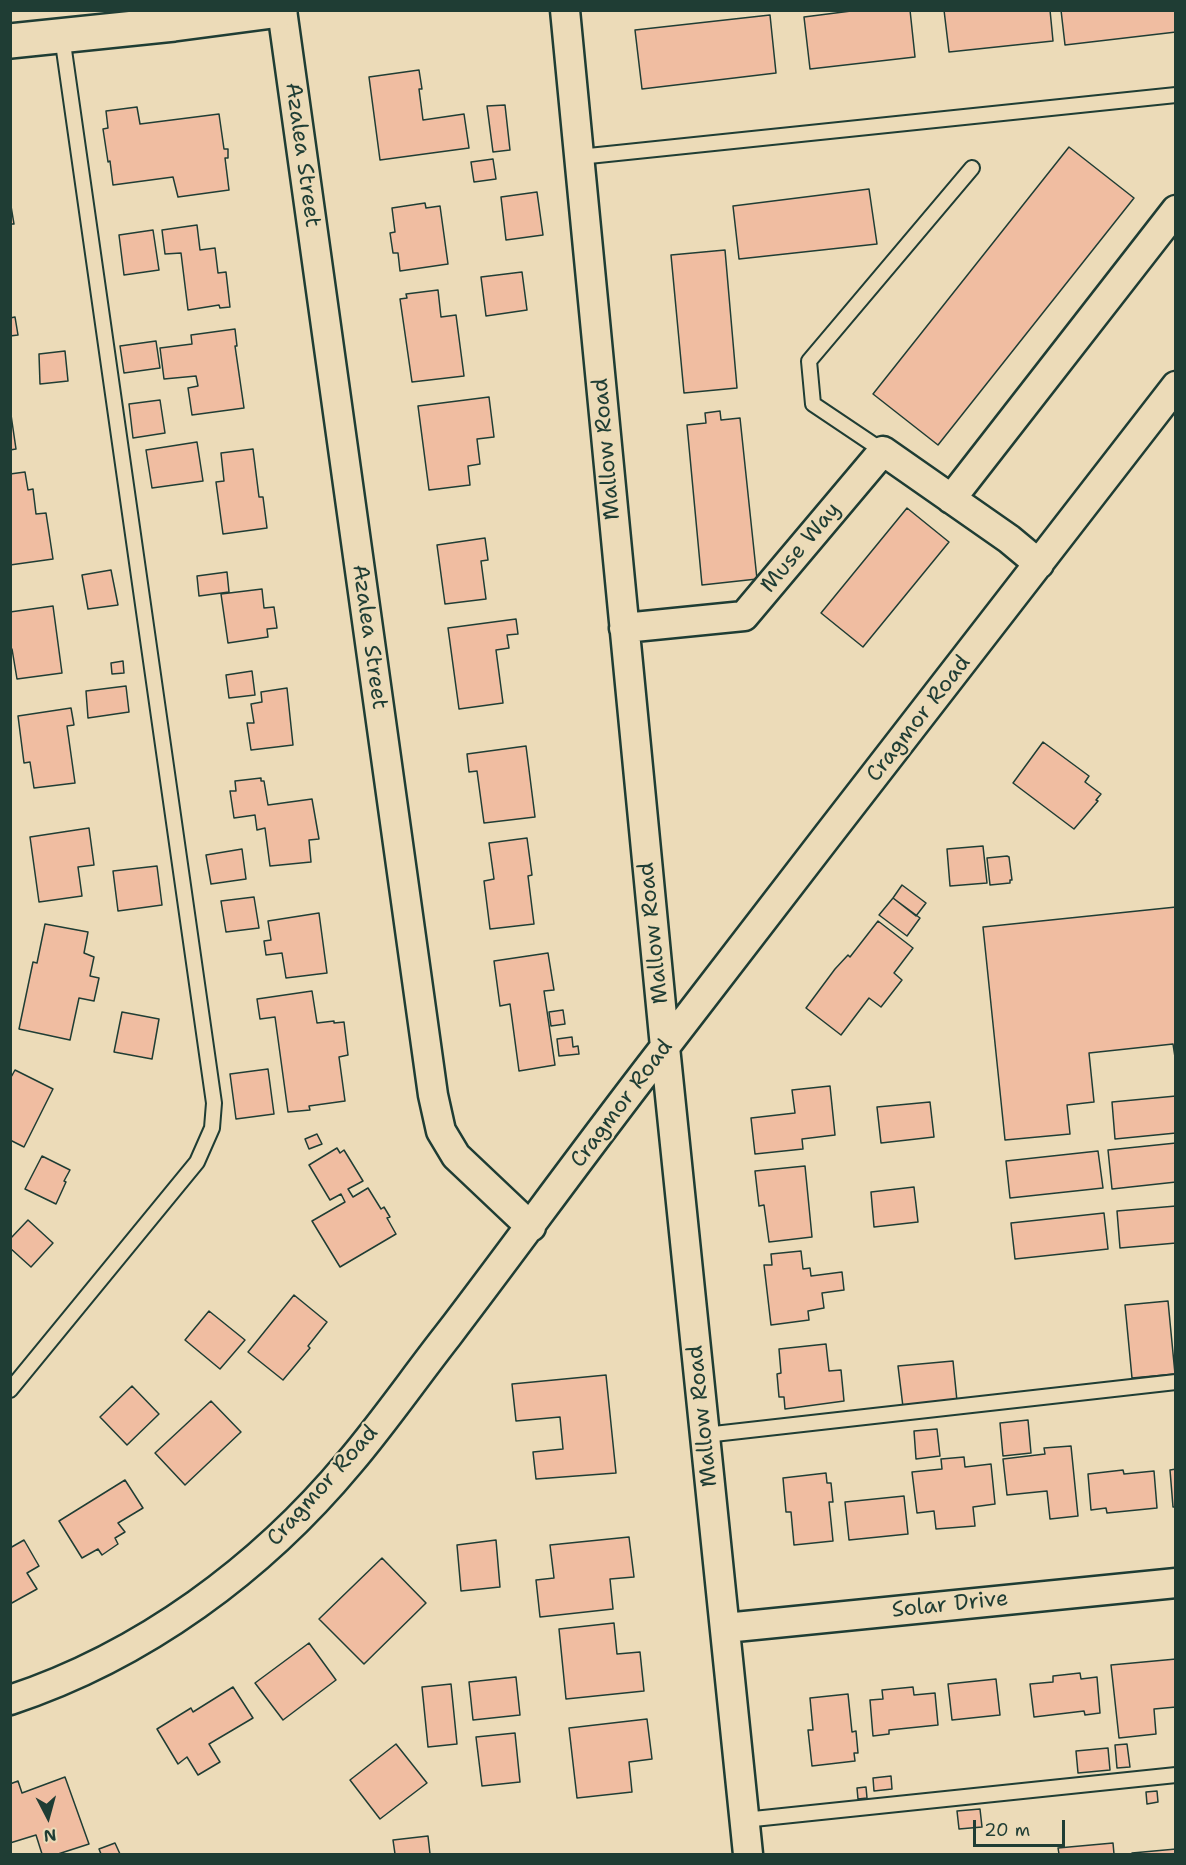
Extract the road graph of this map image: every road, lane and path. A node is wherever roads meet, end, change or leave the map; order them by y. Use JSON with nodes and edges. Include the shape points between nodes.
{"nodes":[{"id":1,"x":281,"y":10,"type":"edge"},
{"id":2,"x":565,"y":10,"type":"edge"},
{"id":3,"x":170,"y":17,"type":"edge"},
{"id":4,"x":62,"y":36,"type":"junction"},
{"id":5,"x":10,"y":41,"type":"edge"},
{"id":6,"x":1176,"y":95,"type":"edge"},
{"id":7,"x":579,"y":157,"type":"junction"},
{"id":8,"x":972,"y":168,"type":"dead end"},
{"id":9,"x":1176,"y":210,"type":"edge"},
{"id":10,"x":1176,"y":386,"type":"edge"},
{"id":11,"x":883,"y":452,"type":"junction"},
{"id":12,"x":951,"y":499,"type":"junction"},
{"id":13,"x":1039,"y":564,"type":"junction"},
{"id":14,"x":624,"y":628,"type":"junction"},
{"id":15,"x":665,"y":1047,"type":"junction"},
{"id":16,"x":531,"y":1227,"type":"junction"},
{"id":17,"x":1176,"y":1382,"type":"edge"},
{"id":18,"x":10,"y":1390,"type":"edge"},
{"id":19,"x":705,"y":1435,"type":"junction"},
{"id":20,"x":1176,"y":1583,"type":"edge"},
{"id":21,"x":725,"y":1628,"type":"junction"},
{"id":22,"x":10,"y":1700,"type":"edge"},
{"id":23,"x":1176,"y":1775,"type":"edge"},
{"id":24,"x":744,"y":1820,"type":"junction"},
{"id":25,"x":748,"y":1854,"type":"edge"}],
"edges":[{"from":1,"to":3,"type":"street"},
{"from":1,"to":16,"type":"street","name":"Azalea Street","via":[[433,1095],[441,1131],[456,1156]]},
{"from":2,"to":7,"type":"street","name":"Mallow Road"},
{"from":3,"to":4,"type":"street"},
{"from":4,"to":5,"type":"street"},
{"from":4,"to":18,"type":"lane","via":[[214,1103],[212,1128],[196,1162]]},
{"from":6,"to":7,"type":"lane"},
{"from":7,"to":14,"type":"street","name":"Mallow Road"},
{"from":8,"to":11,"type":"lane","via":[[809,361],[813,404]]},
{"from":9,"to":12,"type":"street"},
{"from":10,"to":13,"type":"street","name":"Cragmor Road"},
{"from":11,"to":12,"type":"street"},
{"from":11,"to":14,"type":"street","name":"Muse Way","via":[[744,616]]},
{"from":12,"to":13,"type":"street"},
{"from":13,"to":15,"type":"street","name":"Cragmor Road"},
{"from":14,"to":15,"type":"street","name":"Mallow Road"},
{"from":15,"to":16,"type":"street","name":"Cragmor Road"},
{"from":15,"to":19,"type":"street","name":"Mallow Road"},
{"from":16,"to":22,"type":"street","name":"Cragmor Road","via":[[349,1463],[280,1537],[228,1581],[163,1626],[95,1666]]},
{"from":17,"to":19,"type":"lane"},
{"from":19,"to":21,"type":"street","name":"Mallow Road"},
{"from":20,"to":21,"type":"street","name":"Solar Drive"},
{"from":21,"to":24,"type":"street","name":"Mallow Road"},
{"from":23,"to":24,"type":"lane"},
{"from":24,"to":25,"type":"street","name":"Mallow Road"}]}
